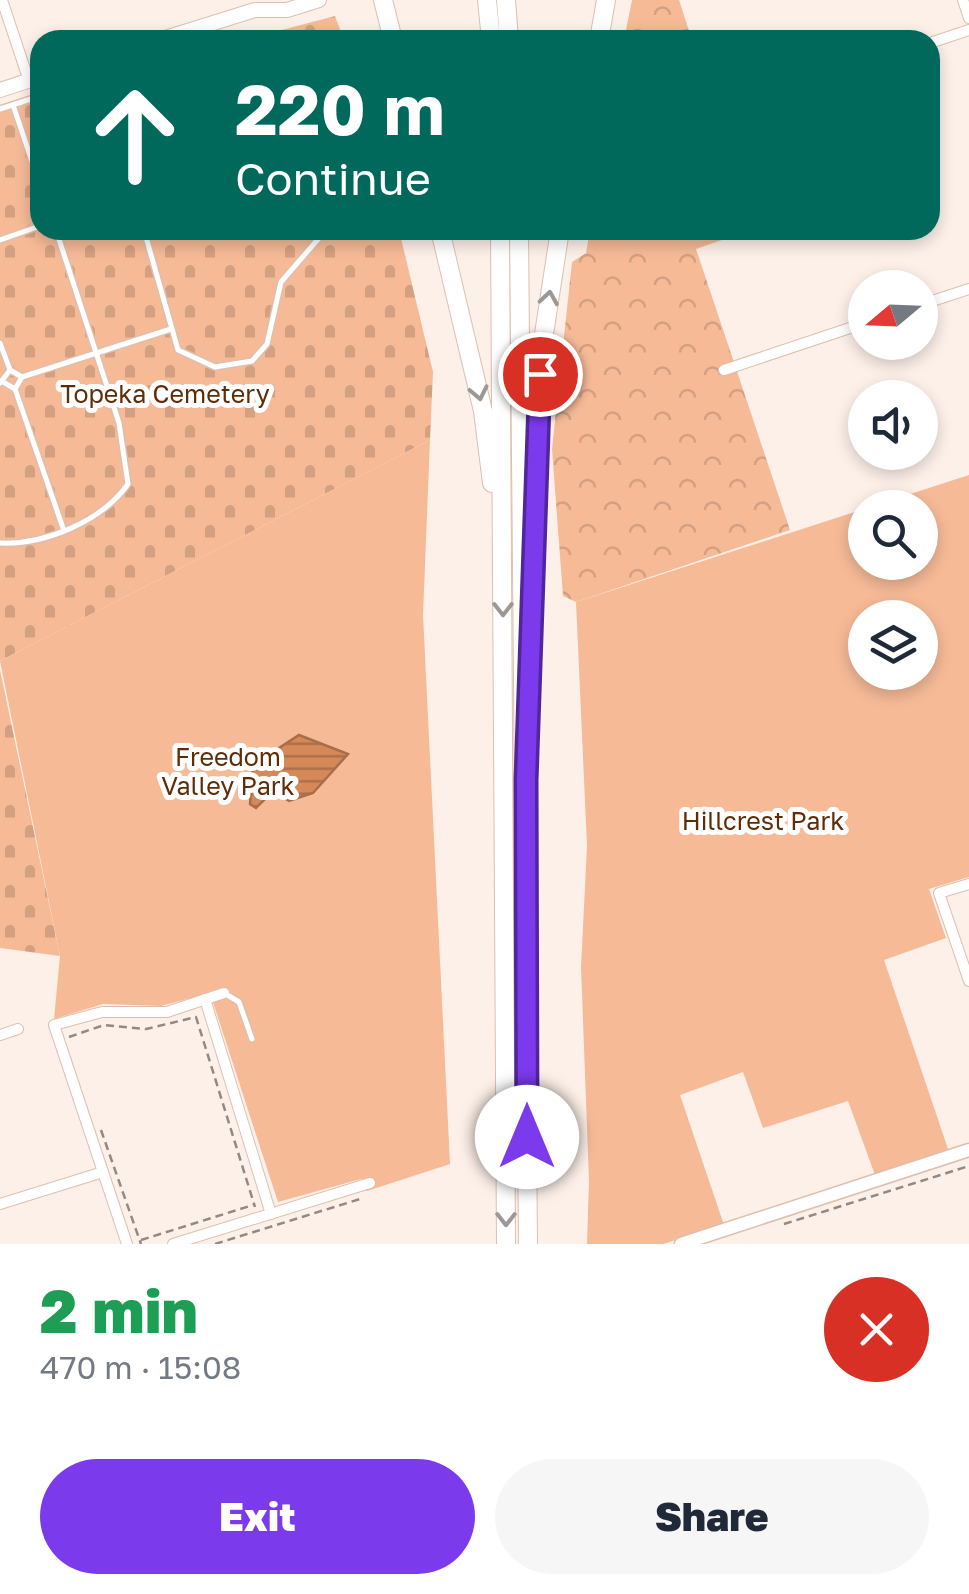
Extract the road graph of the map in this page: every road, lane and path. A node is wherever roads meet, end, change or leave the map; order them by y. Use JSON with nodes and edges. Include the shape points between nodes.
{"nodes":[{"id":1,"x":2,"y":0,"type":"edge"},
{"id":2,"x":319,"y":0,"type":"edge"},
{"id":3,"x":383,"y":0,"type":"edge"},
{"id":4,"x":487,"y":0,"type":"edge"},
{"id":5,"x":506,"y":0,"type":"edge"},
{"id":6,"x":606,"y":0,"type":"edge"},
{"id":7,"x":963,"y":0,"type":"edge"},
{"id":8,"x":258,"y":3,"type":"edge"},
{"id":9,"x":969,"y":18,"type":"edge"},
{"id":10,"x":189,"y":30,"type":"edge"},
{"id":11,"x":390,"y":30,"type":"edge"},
{"id":12,"x":490,"y":30,"type":"edge"},
{"id":13,"x":508,"y":30,"type":"edge"},
{"id":14,"x":601,"y":30,"type":"edge"},
{"id":15,"x":969,"y":30,"type":"edge"},
{"id":16,"x":940,"y":40,"type":"edge"},
{"id":17,"x":30,"y":67,"type":"edge"},
{"id":18,"x":30,"y":81,"type":"edge"},
{"id":19,"x":0,"y":90,"type":"edge"},
{"id":20,"x":30,"y":99,"type":"edge"},
{"id":21,"x":13,"y":105,"type":"junction"},
{"id":22,"x":0,"y":109,"type":"edge"},
{"id":23,"x":30,"y":155,"type":"edge"},
{"id":24,"x":30,"y":230,"type":"edge"},
{"id":25,"x":0,"y":240,"type":"edge"},
{"id":26,"x":59,"y":240,"type":"edge"},
{"id":27,"x":147,"y":240,"type":"edge"},
{"id":28,"x":317,"y":240,"type":"edge"},
{"id":29,"x":442,"y":240,"type":"edge"},
{"id":30,"x":500,"y":240,"type":"edge"},
{"id":31,"x":518,"y":240,"type":"edge"},
{"id":32,"x":559,"y":240,"type":"edge"},
{"id":33,"x":969,"y":290,"type":"edge"},
{"id":34,"x":938,"y":300,"type":"edge"},
{"id":35,"x":171,"y":329,"type":"junction"},
{"id":36,"x":848,"y":330,"type":"edge"},
{"id":37,"x":0,"y":342,"type":"edge"},
{"id":38,"x":98,"y":352,"type":"junction"},
{"id":39,"x":10,"y":370,"type":"junction"},
{"id":40,"x":724,"y":370,"type":"dead end"},
{"id":41,"x":22,"y":377,"type":"junction"},
{"id":42,"x":1,"y":382,"type":"edge"},
{"id":43,"x":15,"y":389,"type":"junction"},
{"id":44,"x":502,"y":512,"type":"junction"},
{"id":45,"x":63,"y":530,"type":"junction"},
{"id":46,"x":0,"y":543,"type":"edge"},
{"id":47,"x":526,"y":780,"type":"junction"},
{"id":48,"x":969,"y":884,"type":"edge"},
{"id":49,"x":969,"y":981,"type":"edge"},
{"id":50,"x":224,"y":994,"type":"joint"},
{"id":51,"x":205,"y":999,"type":"junction"},
{"id":52,"x":18,"y":1029,"type":"dead end"},
{"id":53,"x":0,"y":1035,"type":"edge"},
{"id":54,"x":68,"y":1036,"type":"dead end"},
{"id":55,"x":252,"y":1039,"type":"dead end"},
{"id":56,"x":100,"y":1129,"type":"dead end"},
{"id":57,"x":969,"y":1150,"type":"edge"},
{"id":58,"x":969,"y":1166,"type":"edge"},
{"id":59,"x":102,"y":1172,"type":"junction"},
{"id":60,"x":370,"y":1184,"type":"dead end"},
{"id":61,"x":360,"y":1199,"type":"dead end"},
{"id":62,"x":268,"y":1201,"type":"junction"},
{"id":63,"x":0,"y":1204,"type":"edge"},
{"id":64,"x":254,"y":1205,"type":"junction"},
{"id":65,"x":272,"y":1214,"type":"junction"},
{"id":66,"x":258,"y":1218,"type":"junction"},
{"id":67,"x":779,"y":1225,"type":"dead end"},
{"id":68,"x":140,"y":1242,"type":"edge"},
{"id":69,"x":127,"y":1244,"type":"edge"},
{"id":70,"x":172,"y":1244,"type":"edge"},
{"id":71,"x":215,"y":1244,"type":"edge"},
{"id":72,"x":506,"y":1244,"type":"edge"},
{"id":73,"x":528,"y":1244,"type":"edge"},
{"id":74,"x":680,"y":1244,"type":"edge"}],
"edges":[{"from":1,"to":17,"type":"street"},
{"from":2,"to":8,"type":"main road","via":[[287,10]]},
{"from":3,"to":11,"type":"highway"},
{"from":4,"to":12,"type":"highway"},
{"from":5,"to":13,"type":"highway"},
{"from":6,"to":14,"type":"highway"},
{"from":7,"to":9,"type":"street"},
{"from":8,"to":10,"type":"main road"},
{"from":15,"to":16,"type":"street"},
{"from":18,"to":19,"type":"main road"},
{"from":20,"to":21,"type":"lane"},
{"from":21,"to":22,"type":"lane"},
{"from":21,"to":23,"type":"lane"},
{"from":24,"to":25,"type":"lane"},
{"from":26,"to":38,"type":"lane"},
{"from":27,"to":35,"type":"lane"},
{"from":28,"to":35,"type":"lane","via":[[280,282],[267,344],[252,361],[215,367],[194,361],[178,350]]},
{"from":29,"to":44,"type":"highway","one_way":true},
{"from":30,"to":44,"type":"highway"},
{"from":31,"to":47,"type":"highway"},
{"from":47,"to":32,"type":"highway","one_way":true,"via":[[538,400]]},
{"from":33,"to":34,"type":"street"},
{"from":35,"to":38,"type":"lane"},
{"from":36,"to":40,"type":"street"},
{"from":37,"to":39,"type":"lane"},
{"from":38,"to":41,"type":"lane"},
{"from":38,"to":45,"type":"lane","via":[[128,460],[128,484],[116,502]]},
{"from":39,"to":41,"type":"lane"},
{"from":39,"to":42,"type":"lane"},
{"from":41,"to":43,"type":"lane"},
{"from":42,"to":43,"type":"lane"},
{"from":43,"to":45,"type":"lane"},
{"from":44,"to":72,"type":"highway","one_way":true},
{"from":45,"to":46,"type":"lane"},
{"from":47,"to":73,"type":"highway"},
{"from":48,"to":49,"type":"street","via":[[939,893]]},
{"from":50,"to":51,"type":"street"},
{"from":50,"to":55,"type":"lane","via":[[239,1002]]},
{"from":51,"to":59,"type":"street","via":[[167,1012],[102,1012],[54,1025]]},
{"from":51,"to":62,"type":"street"},
{"from":52,"to":53,"type":"street"},
{"from":54,"to":64,"type":"path","via":[[104,1025],[146,1030],[196,1016]]},
{"from":56,"to":68,"type":"path"},
{"from":57,"to":74,"type":"street"},
{"from":58,"to":67,"type":"path"},
{"from":59,"to":63,"type":"street"},
{"from":59,"to":69,"type":"street"},
{"from":60,"to":65,"type":"street"},
{"from":61,"to":71,"type":"path"},
{"from":62,"to":64,"type":"path"},
{"from":62,"to":65,"type":"street"},
{"from":64,"to":66,"type":"path"},
{"from":64,"to":68,"type":"path"},
{"from":65,"to":66,"type":"street"},
{"from":66,"to":70,"type":"street"}]}
